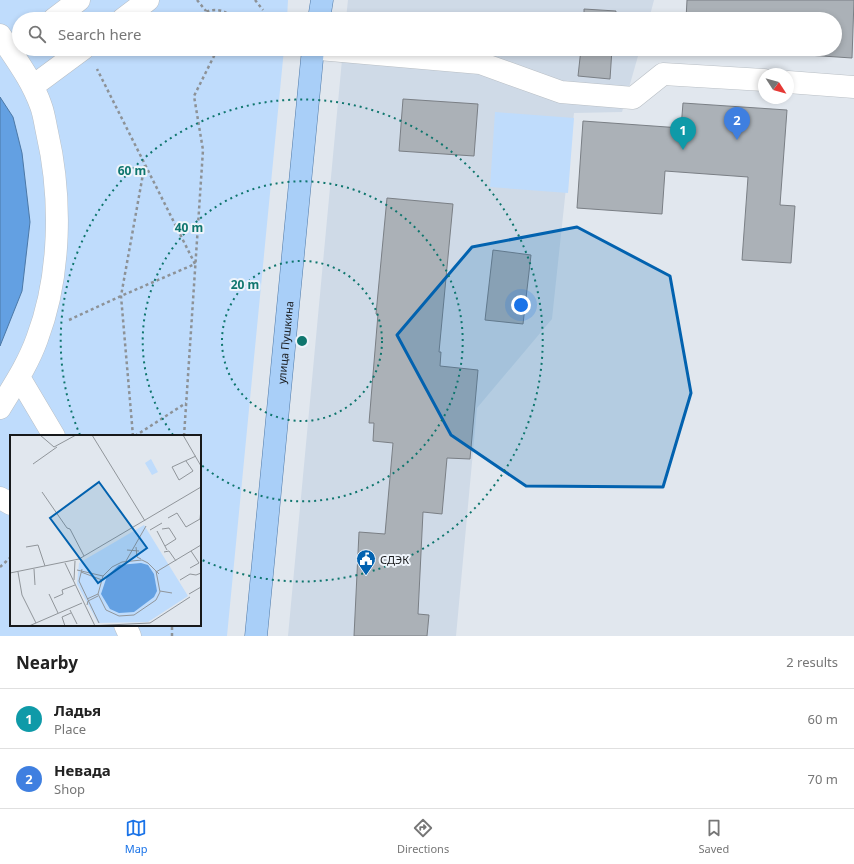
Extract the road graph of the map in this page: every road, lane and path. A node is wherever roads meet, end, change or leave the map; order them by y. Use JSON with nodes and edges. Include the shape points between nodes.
{"nodes":[{"id":1,"x":148,"y":0,"type":"edge"},
{"id":2,"x":197,"y":0,"type":"edge"},
{"id":3,"x":255,"y":0,"type":"edge"},
{"id":4,"x":322,"y":0,"type":"edge"},
{"id":5,"x":263,"y":10,"type":"dead end"},
{"id":6,"x":206,"y":11,"type":"joint"},
{"id":7,"x":132,"y":12,"type":"edge"},
{"id":8,"x":225,"y":12,"type":"edge"},
{"id":9,"x":319,"y":12,"type":"edge"},
{"id":10,"x":17,"y":56,"type":"edge"},
{"id":11,"x":78,"y":56,"type":"edge"},
{"id":12,"x":89,"y":56,"type":"edge"},
{"id":13,"x":214,"y":56,"type":"edge"},
{"id":14,"x":312,"y":56,"type":"edge"},
{"id":15,"x":400,"y":56,"type":"edge"},
{"id":16,"x":758,"y":80,"type":"edge"},
{"id":17,"x":794,"y":82,"type":"edge"},
{"id":18,"x":33,"y":86,"type":"junction"},
{"id":19,"x":854,"y":87,"type":"edge"},
{"id":20,"x":145,"y":163,"type":"junction"},
{"id":21,"x":196,"y":264,"type":"junction"},
{"id":22,"x":121,"y":296,"type":"junction"},
{"id":23,"x":46,"y":330,"type":"junction"},
{"id":24,"x":19,"y":377,"type":"junction"},
{"id":25,"x":186,"y":403,"type":"junction"},
{"id":26,"x":0,"y":408,"type":"edge"},
{"id":27,"x":53,"y":435,"type":"edge"},
{"id":28,"x":134,"y":435,"type":"edge"},
{"id":29,"x":136,"y":435,"type":"edge"},
{"id":30,"x":184,"y":435,"type":"edge"},
{"id":31,"x":0,"y":498,"type":"edge"},
{"id":32,"x":10,"y":503,"type":"edge"},
{"id":33,"x":10,"y":557,"type":"edge"},
{"id":34,"x":0,"y":567,"type":"edge"},
{"id":35,"x":125,"y":626,"type":"edge"},
{"id":36,"x":130,"y":636,"type":"edge"},
{"id":37,"x":256,"y":636,"type":"edge"}],
"edges":[{"from":1,"to":7,"type":"street"},
{"from":2,"to":6,"type":"path"},
{"from":3,"to":5,"type":"path"},
{"from":4,"to":9,"type":"main road"},
{"from":6,"to":8,"type":"path"},
{"from":10,"to":18,"type":"street"},
{"from":11,"to":18,"type":"street"},
{"from":12,"to":20,"type":"path"},
{"from":13,"to":21,"type":"path","via":[[194,96],[203,150]]},
{"from":14,"to":37,"type":"main road","name":"улица Пушкина"},
{"from":15,"to":16,"type":"street","via":[[480,63],[561,92],[626,98],[634,98],[664,74]]},
{"from":17,"to":19,"type":"street"},
{"from":18,"to":23,"type":"street","via":[[42,107],[52,155],[57,221]]},
{"from":20,"to":21,"type":"path"},
{"from":20,"to":22,"type":"path"},
{"from":21,"to":22,"type":"path"},
{"from":21,"to":25,"type":"path"},
{"from":22,"to":23,"type":"path"},
{"from":22,"to":28,"type":"path"},
{"from":23,"to":24,"type":"street"},
{"from":24,"to":26,"type":"street"},
{"from":24,"to":27,"type":"street"},
{"from":25,"to":29,"type":"path"},
{"from":25,"to":30,"type":"path"},
{"from":31,"to":32,"type":"street"},
{"from":33,"to":34,"type":"path"},
{"from":35,"to":36,"type":"street"}]}
